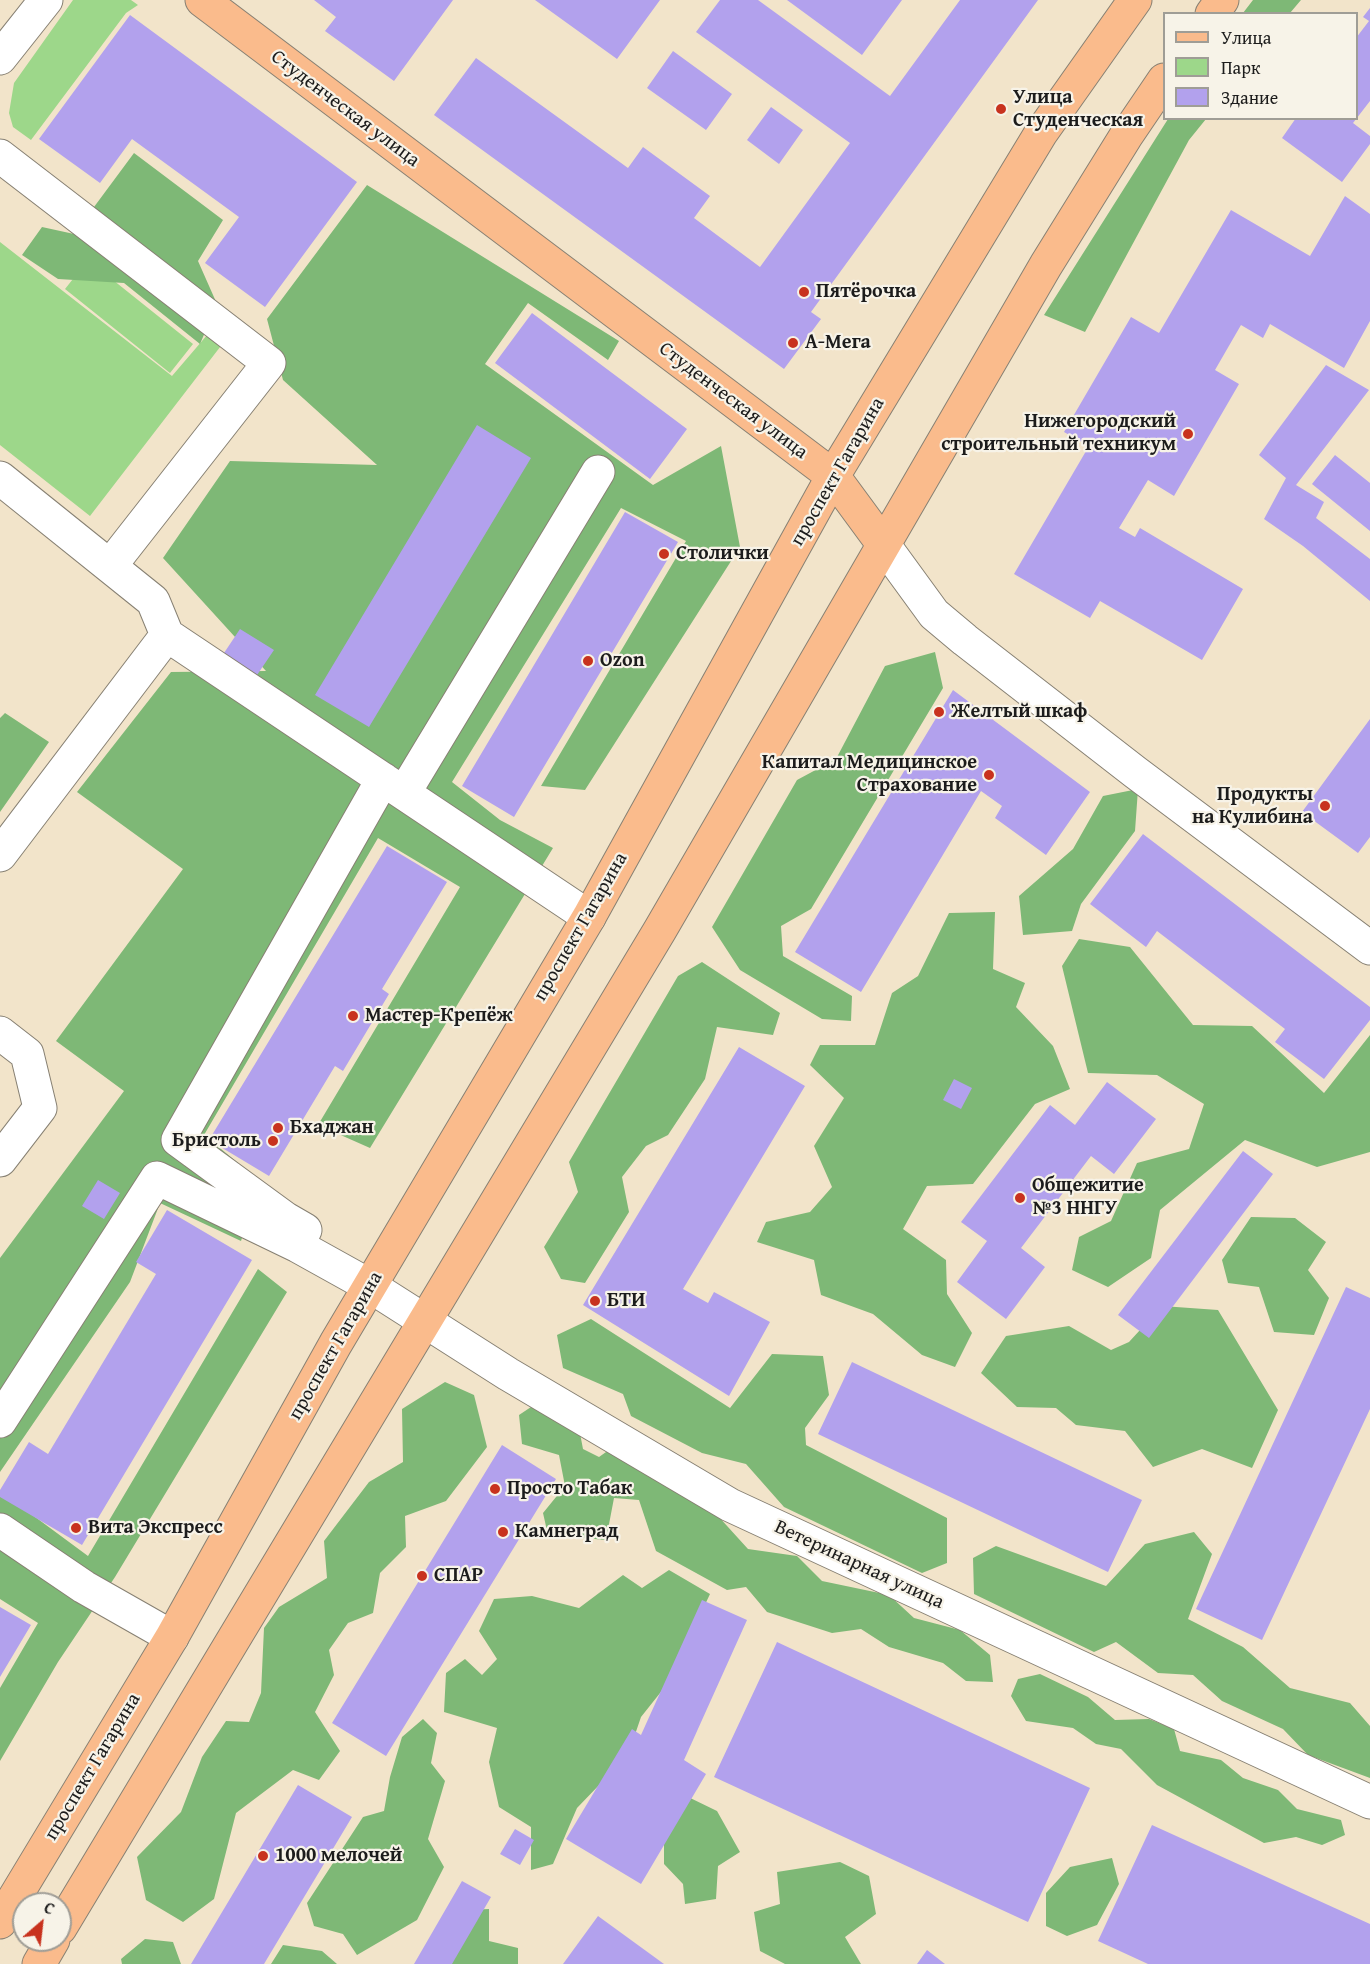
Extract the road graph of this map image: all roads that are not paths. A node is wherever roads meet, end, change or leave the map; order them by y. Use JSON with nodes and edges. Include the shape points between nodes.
{"nodes":[{"id":1,"x":46,"y":0,"type":"edge"},
{"id":2,"x":202,"y":0,"type":"edge"},
{"id":3,"x":1135,"y":0,"type":"edge"},
{"id":4,"x":0,"y":58,"type":"edge"},
{"id":5,"x":1163,"y":81,"type":"edge"},
{"id":6,"x":3,"y":165,"type":"edge"},
{"id":7,"x":598,"y":472,"type":"dead end"},
{"id":8,"x":833,"y":477,"type":"junction"},
{"id":9,"x":0,"y":478,"type":"edge"},
{"id":10,"x":883,"y":544,"type":"junction"},
{"id":11,"x":110,"y":566,"type":"junction"},
{"id":12,"x":167,"y":635,"type":"junction"},
{"id":13,"x":394,"y":786,"type":"junction"},
{"id":14,"x":0,"y":855,"type":"edge"},
{"id":15,"x":589,"y":917,"type":"junction"},
{"id":16,"x":1369,"y":946,"type":"edge"},
{"id":17,"x":0,"y":1033,"type":"edge"},
{"id":18,"x":0,"y":1160,"type":"edge"},
{"id":19,"x":374,"y":1280,"type":"junction"},
{"id":20,"x":425,"y":1320,"type":"junction"},
{"id":21,"x":0,"y":1421,"type":"edge"},
{"id":22,"x":0,"y":1530,"type":"edge"},
{"id":23,"x":172,"y":1637,"type":"junction"},
{"id":24,"x":1370,"y":1802,"type":"edge"},
{"id":25,"x":72,"y":1908,"type":"edge"},
{"id":26,"x":0,"y":1922,"type":"edge"}],
"edges":[{"from":1,"to":4,"type":"street"},
{"from":2,"to":8,"type":"main road","name":"Студенческая улица"},
{"from":3,"to":8,"type":"main road","name":"проспект Гагарина","via":[[1041,133]]},
{"from":5,"to":10,"type":"main road","via":[[1046,265]]},
{"from":6,"to":11,"type":"street","via":[[269,363]]},
{"from":7,"to":13,"type":"street"},
{"from":8,"to":10,"type":"main road","name":"Студенческая улица"},
{"from":8,"to":15,"type":"main road","name":"проспект Гагарина"},
{"from":9,"to":11,"type":"street"},
{"from":10,"to":16,"type":"street","name":"Студенческая улица","via":[[934,614],[1135,772]]},
{"from":10,"to":20,"type":"main road","via":[[666,920]]},
{"from":11,"to":12,"type":"street","via":[[153,601]]},
{"from":12,"to":13,"type":"street"},
{"from":12,"to":14,"type":"street"},
{"from":13,"to":15,"type":"street"},
{"from":13,"to":19,"type":"street","via":[[178,1140]]},
{"from":15,"to":19,"type":"main road","name":"проспект Гагарина"},
{"from":17,"to":18,"type":"street","via":[[27,1054],[39,1108]]},
{"from":19,"to":20,"type":"street","name":"Ветеринарная улица"},
{"from":19,"to":21,"type":"street","via":[[157,1178]]},
{"from":19,"to":23,"type":"main road","name":"проспект Гагарина"},
{"from":20,"to":24,"type":"street","name":"Ветеринарная улица","via":[[508,1374],[730,1505]]},
{"from":20,"to":25,"type":"main road"},
{"from":22,"to":23,"type":"street","via":[[84,1587]]},
{"from":23,"to":26,"type":"main road","name":"проспект Гагарина"}]}
